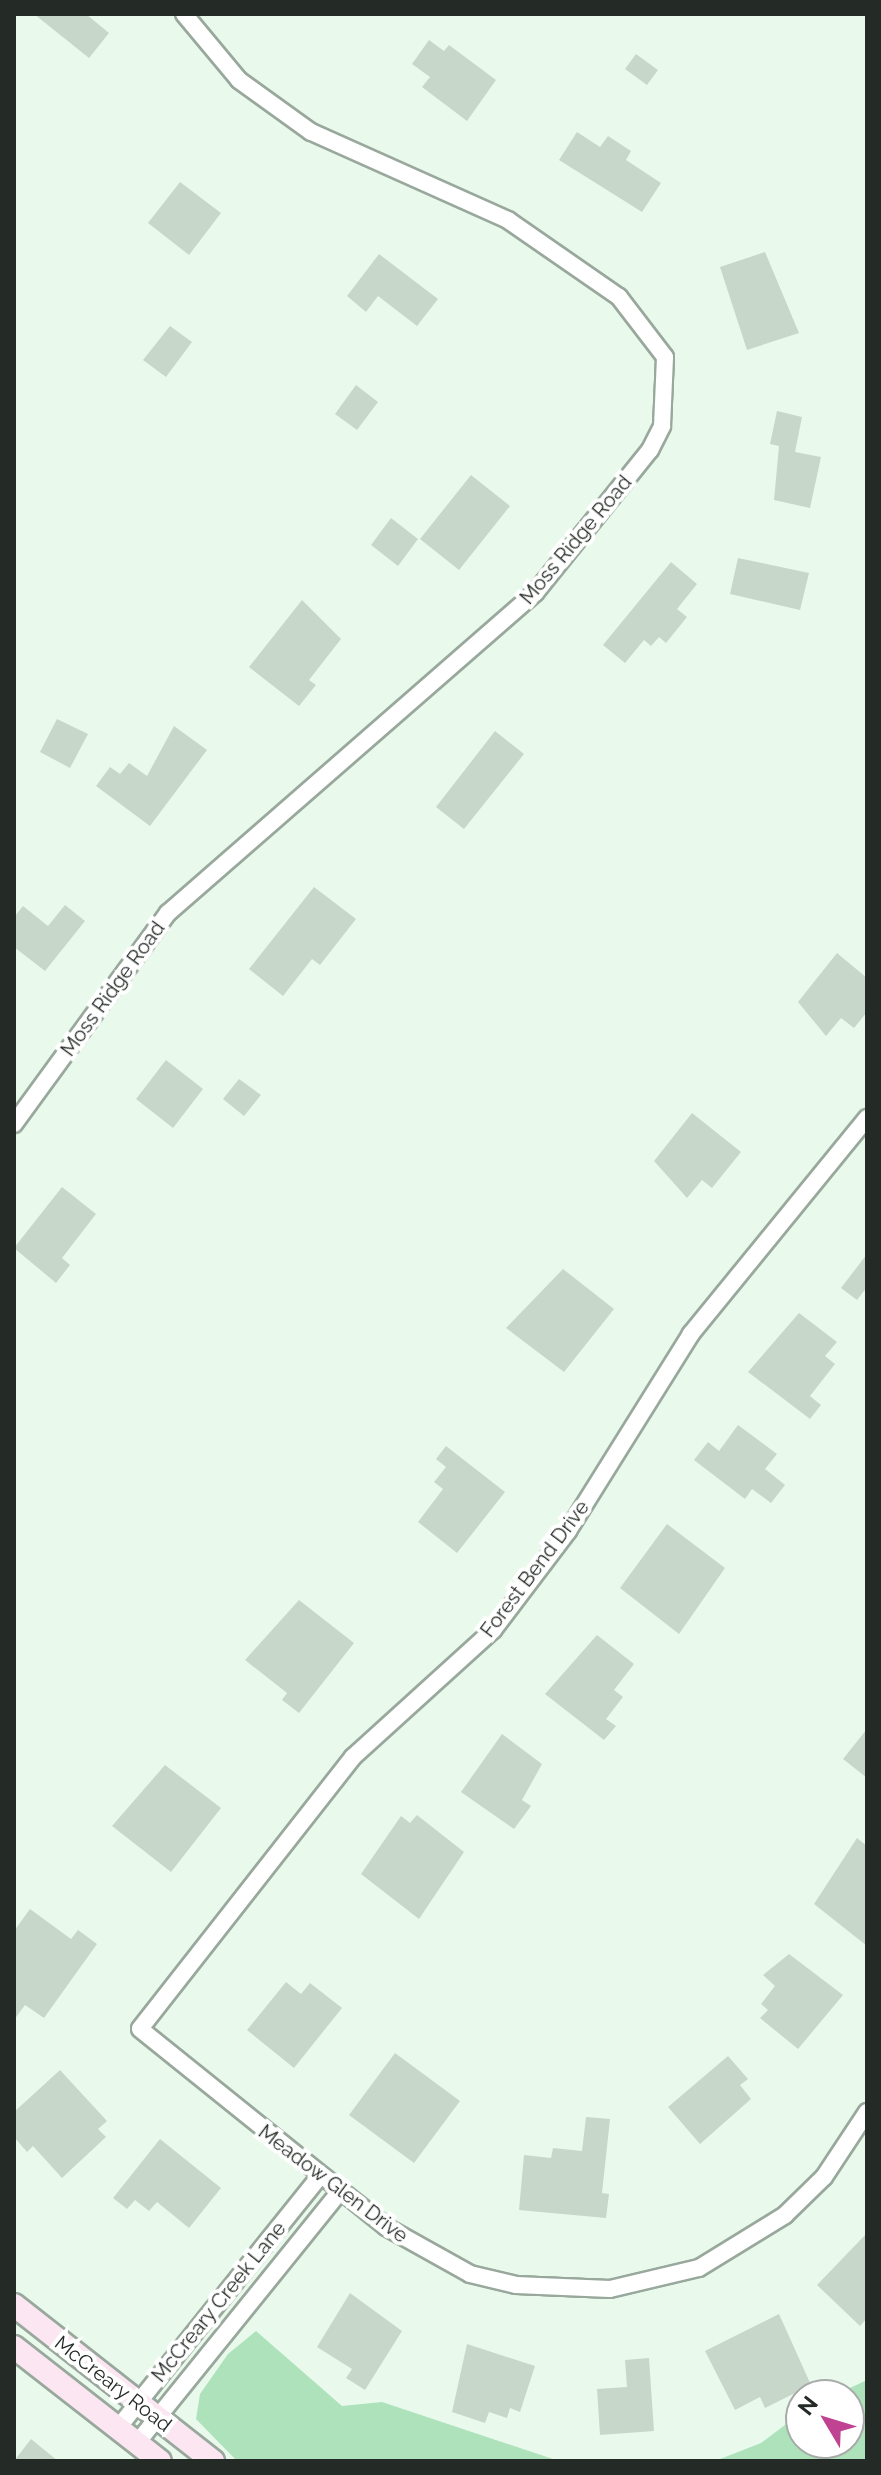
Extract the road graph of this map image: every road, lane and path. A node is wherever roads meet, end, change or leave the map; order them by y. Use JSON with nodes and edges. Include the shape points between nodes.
{"nodes":[{"id":1,"x":184,"y":14,"type":"edge"},
{"id":2,"x":867,"y":1118,"type":"edge"},
{"id":3,"x":14,"y":1124,"type":"edge"},
{"id":4,"x":140,"y":2029,"type":"joint"},
{"id":5,"x":867,"y":2112,"type":"edge"},
{"id":6,"x":321,"y":2175,"type":"junction"},
{"id":7,"x":340,"y":2191,"type":"junction"},
{"id":8,"x":14,"y":2305,"type":"edge"},
{"id":9,"x":14,"y":2347,"type":"edge"},
{"id":10,"x":138,"y":2403,"type":"junction"},
{"id":11,"x":158,"y":2419,"type":"junction"},
{"id":12,"x":118,"y":2428,"type":"junction"},
{"id":13,"x":137,"y":2443,"type":"junction"},
{"id":14,"x":160,"y":2461,"type":"edge"},
{"id":15,"x":213,"y":2461,"type":"edge"}],
"edges":[{"from":1,"to":3,"type":"street","name":"Moss Ridge Road","via":[[239,80],[298,124],[508,220],[619,297],[665,357],[662,426],[650,450],[535,593],[168,913]]},
{"from":2,"to":4,"type":"street","name":"Forest Bend Drive","via":[[691,1334],[568,1531],[493,1630],[353,1757]]},
{"from":4,"to":6,"type":"street","name":"Meadow Glen Drive"},
{"from":5,"to":7,"type":"street","name":"Meadow Glen Drive","via":[[824,2177],[785,2215],[699,2268],[651,2283],[560,2290],[470,2274],[427,2254]]},
{"from":6,"to":7,"type":"street","name":"Meadow Glen Drive"},
{"from":6,"to":10,"type":"street","name":"McCreary Creek Lane"},
{"from":7,"to":11,"type":"street","name":"McCreary Creek Lane"},
{"from":8,"to":10,"type":"main road","name":"McCreary Road"},
{"from":9,"to":12,"type":"main road","name":"McCreary Road"},
{"from":10,"to":11,"type":"main road","name":"McCreary Road"},
{"from":10,"to":12,"type":"street","name":"McCreary Creek Lane"},
{"from":11,"to":13,"type":"street","name":"McCreary Creek Lane"},
{"from":11,"to":15,"type":"main road","name":"McCreary Road"},
{"from":12,"to":13,"type":"main road","name":"McCreary Road"},
{"from":13,"to":14,"type":"main road","name":"McCreary Road"}]}
